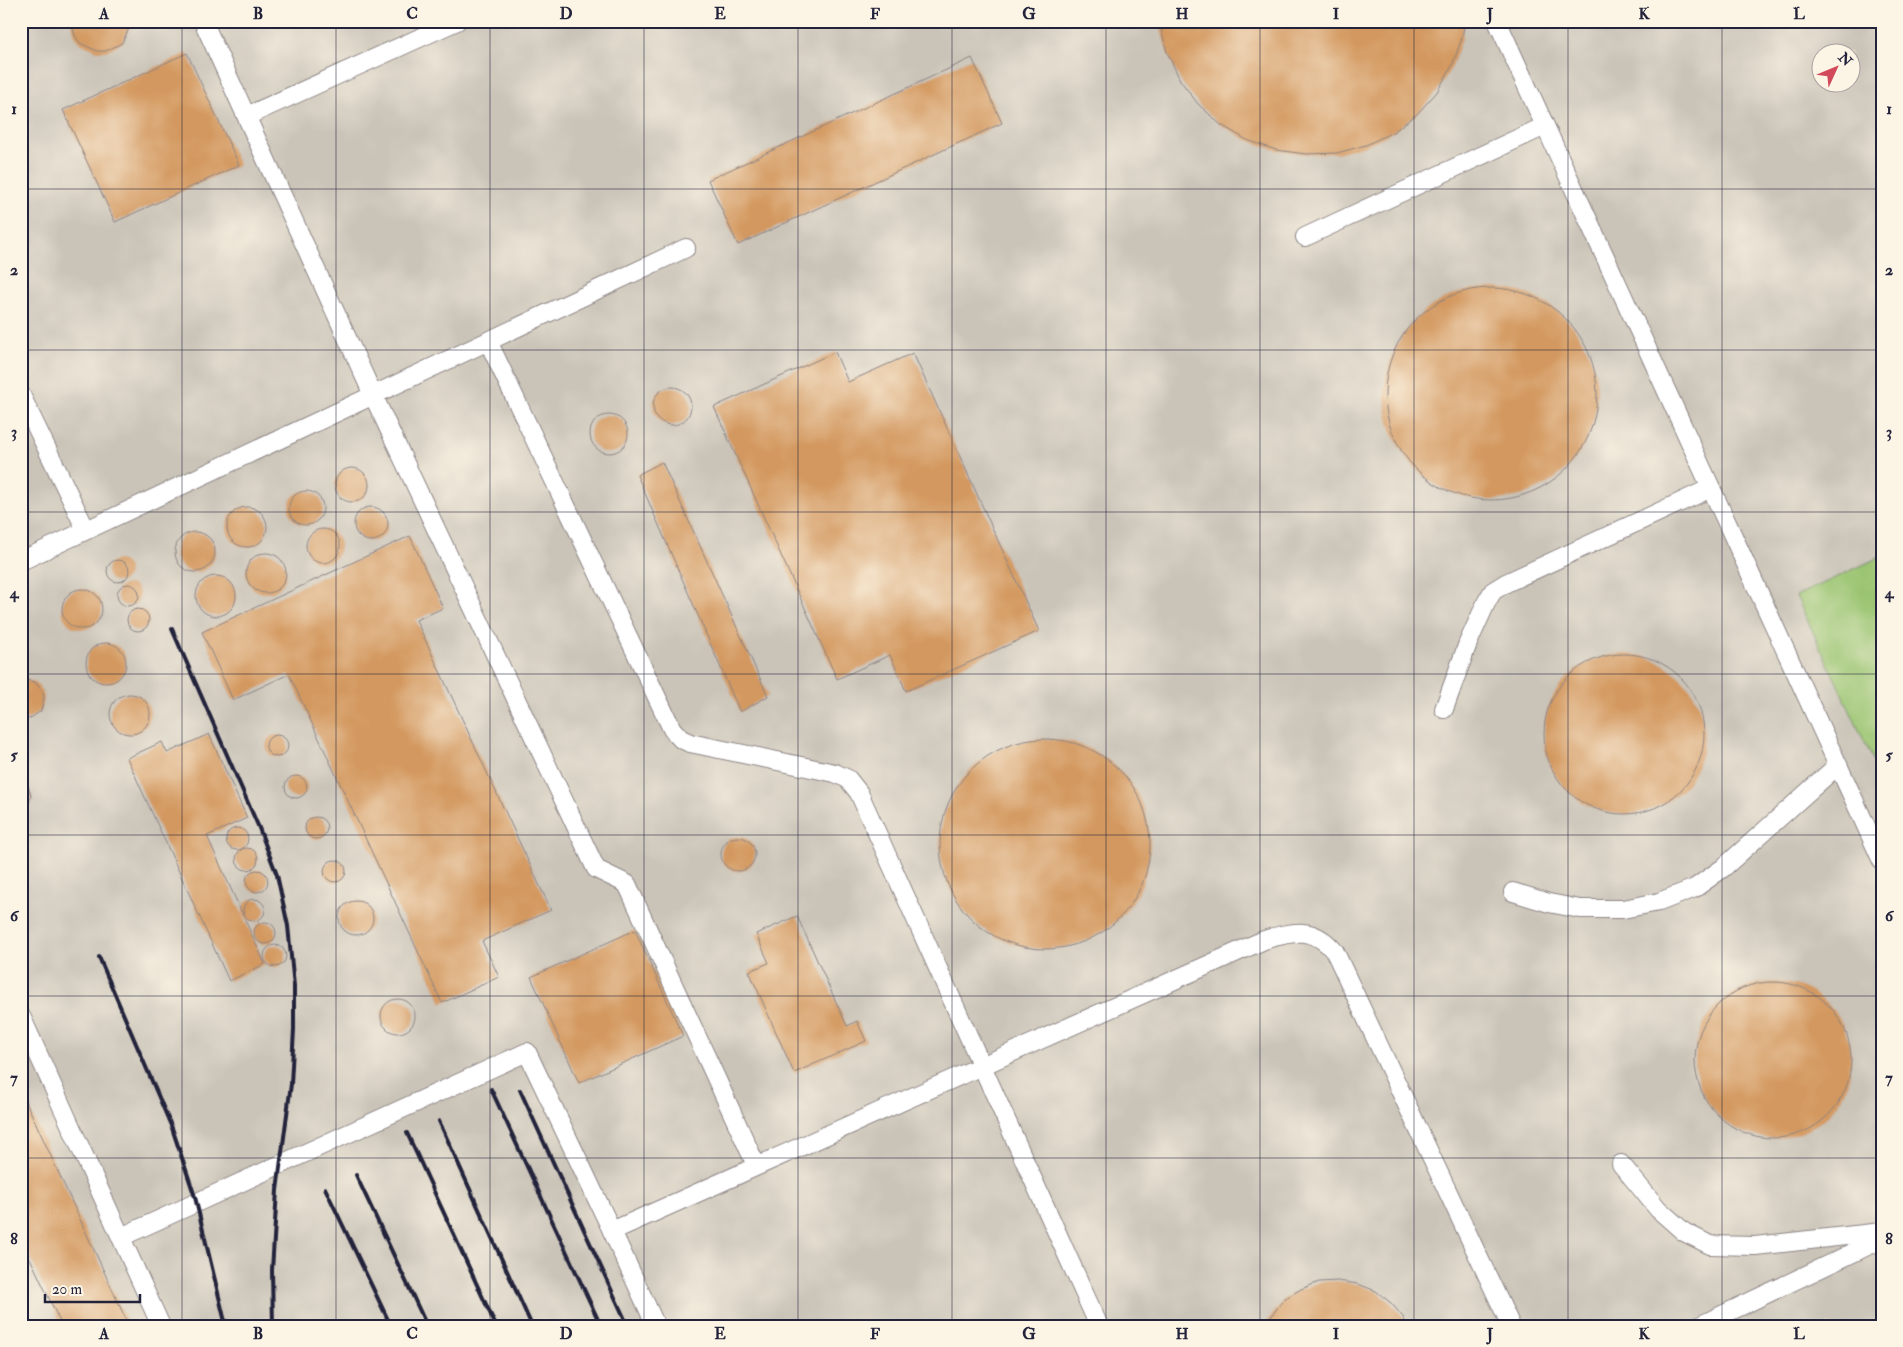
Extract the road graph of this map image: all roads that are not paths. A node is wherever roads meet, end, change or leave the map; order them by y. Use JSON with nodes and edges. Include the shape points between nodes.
{"nodes":[{"id":1,"x":203,"y":21,"type":"edge"},
{"id":2,"x":457,"y":21,"type":"edge"},
{"id":3,"x":1497,"y":21,"type":"edge"},
{"id":4,"x":247,"y":116,"type":"junction"},
{"id":5,"x":1545,"y":126,"type":"junction"},
{"id":6,"x":1305,"y":237,"type":"dead end"},
{"id":7,"x":686,"y":248,"type":"dead end"},
{"id":8,"x":488,"y":341,"type":"junction"},
{"id":9,"x":21,"y":395,"type":"edge"},
{"id":10,"x":373,"y":395,"type":"junction"},
{"id":11,"x":1711,"y":488,"type":"junction"},
{"id":12,"x":86,"y":530,"type":"junction"},
{"id":13,"x":21,"y":560,"type":"edge"},
{"id":14,"x":1444,"y":709,"type":"dead end"},
{"id":15,"x":1838,"y":765,"type":"junction"},
{"id":16,"x":1882,"y":861,"type":"edge"},
{"id":17,"x":1513,"y":892,"type":"dead end"},
{"id":18,"x":21,"y":1016,"type":"edge"},
{"id":19,"x":982,"y":1066,"type":"junction"},
{"id":20,"x":1621,"y":1164,"type":"dead end"},
{"id":21,"x":756,"y":1165,"type":"junction"},
{"id":22,"x":612,"y":1231,"type":"junction"},
{"id":23,"x":1882,"y":1232,"type":"edge"},
{"id":24,"x":121,"y":1237,"type":"junction"},
{"id":25,"x":1882,"y":1239,"type":"edge"},
{"id":26,"x":161,"y":1326,"type":"edge"},
{"id":27,"x":656,"y":1326,"type":"edge"},
{"id":28,"x":1099,"y":1326,"type":"edge"},
{"id":29,"x":1511,"y":1326,"type":"edge"},
{"id":30,"x":1699,"y":1326,"type":"edge"}],
"edges":[{"from":1,"to":4,"type":"lane"},
{"from":2,"to":4,"type":"lane"},
{"from":3,"to":5,"type":"lane"},
{"from":4,"to":10,"type":"lane"},
{"from":5,"to":6,"type":"lane"},
{"from":5,"to":11,"type":"lane"},
{"from":7,"to":8,"type":"lane"},
{"from":8,"to":10,"type":"lane"},
{"from":8,"to":19,"type":"lane","via":[[672,729],[690,744],[835,773],[848,780],[859,793]]},
{"from":9,"to":12,"type":"lane"},
{"from":10,"to":12,"type":"lane"},
{"from":10,"to":21,"type":"lane","via":[[596,868],[628,884]]},
{"from":11,"to":14,"type":"lane","via":[[1506,583],[1493,592],[1468,643]]},
{"from":11,"to":15,"type":"lane"},
{"from":12,"to":13,"type":"lane"},
{"from":15,"to":16,"type":"lane"},
{"from":15,"to":17,"type":"lane","via":[[1723,868],[1695,888],[1658,902],[1623,909],[1580,909]]},
{"from":18,"to":24,"type":"lane"},
{"from":19,"to":21,"type":"lane"},
{"from":19,"to":28,"type":"lane"},
{"from":19,"to":29,"type":"lane","via":[[1264,940],[1298,932],[1326,940],[1335,952]]},
{"from":20,"to":23,"type":"lane","via":[[1658,1209],[1684,1232],[1710,1245],[1755,1246]]},
{"from":21,"to":22,"type":"lane"},
{"from":22,"to":24,"type":"lane","via":[[527,1052]]},
{"from":22,"to":27,"type":"lane"},
{"from":24,"to":26,"type":"lane"},
{"from":25,"to":30,"type":"lane"}]}
